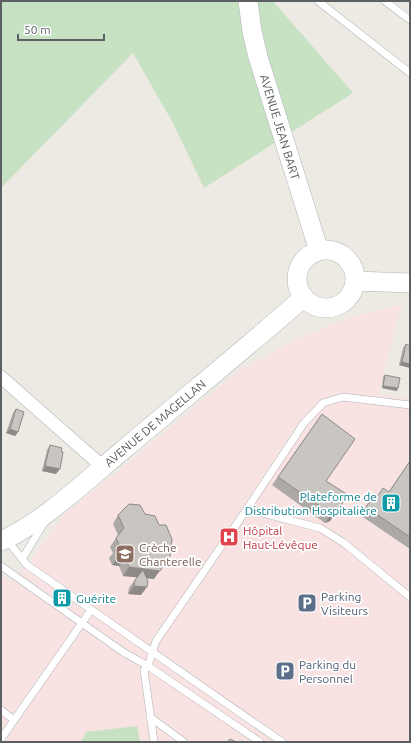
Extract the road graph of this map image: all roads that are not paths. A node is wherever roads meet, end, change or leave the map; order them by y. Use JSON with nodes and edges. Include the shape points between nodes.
{"nodes":[{"id":1,"x":248,"y":1,"type":"edge"},
{"id":2,"x":318,"y":1,"type":"edge"},
{"id":3,"x":385,"y":1,"type":"edge"},
{"id":4,"x":410,"y":20,"type":"edge"},
{"id":5,"x":410,"y":73,"type":"edge"},
{"id":6,"x":319,"y":251,"type":"junction"},
{"id":7,"x":355,"y":281,"type":"junction"},
{"id":8,"x":410,"y":283,"type":"edge"},
{"id":9,"x":304,"y":297,"type":"junction"},
{"id":10,"x":1,"y":377,"type":"edge"},
{"id":11,"x":410,"y":406,"type":"edge"},
{"id":12,"x":103,"y":467,"type":"junction"},
{"id":13,"x":53,"y":507,"type":"junction"},
{"id":14,"x":247,"y":509,"type":"junction"},
{"id":15,"x":4,"y":540,"type":"edge"},
{"id":16,"x":22,"y":559,"type":"junction"},
{"id":17,"x":1,"y":566,"type":"edge"},
{"id":18,"x":410,"y":597,"type":"edge"},
{"id":19,"x":91,"y":610,"type":"junction"},
{"id":20,"x":82,"y":623,"type":"junction"},
{"id":21,"x":151,"y":651,"type":"junction"},
{"id":22,"x":148,"y":666,"type":"junction"},
{"id":23,"x":1,"y":710,"type":"edge"},
{"id":24,"x":150,"y":717,"type":"junction"},
{"id":25,"x":14,"y":720,"type":"junction"},
{"id":26,"x":1,"y":739,"type":"edge"},
{"id":27,"x":154,"y":742,"type":"edge"},
{"id":28,"x":184,"y":742,"type":"edge"},
{"id":29,"x":260,"y":742,"type":"edge"},
{"id":30,"x":282,"y":742,"type":"edge"}],
"edges":[{"from":1,"to":6,"type":"street","name":"AVENUE JEAN BART","via":[[258,57]]},
{"from":2,"to":5,"type":"lane"},
{"from":3,"to":4,"type":"lane"},
{"from":6,"to":7,"type":"street","via":[[328,250],[345,256],[352,267]]},
{"from":6,"to":9,"type":"street","via":[[310,255],[299,270],[299,288]]},
{"from":7,"to":8,"type":"street"},
{"from":7,"to":9,"type":"street","via":[[347,299],[335,306],[320,307]]},
{"from":9,"to":12,"type":"street","name":"AVENUE DE MAGELLAN"},
{"from":10,"to":12,"type":"street"},
{"from":11,"to":14,"type":"lane","via":[[343,397],[323,403],[304,422]]},
{"from":12,"to":13,"type":"street","name":"AVENUE DE MAGELLAN"},
{"from":13,"to":15,"type":"street","name":"AVENUE DE MAGELLAN"},
{"from":13,"to":16,"type":"lane"},
{"from":14,"to":18,"type":"lane","via":[[320,528],[344,543]]},
{"from":14,"to":21,"type":"lane"},
{"from":15,"to":16,"type":"lane"},
{"from":16,"to":19,"type":"lane"},
{"from":17,"to":20,"type":"lane"},
{"from":19,"to":20,"type":"lane"},
{"from":19,"to":21,"type":"lane"},
{"from":20,"to":22,"type":"lane"},
{"from":20,"to":25,"type":"lane"},
{"from":21,"to":22,"type":"lane"},
{"from":21,"to":30,"type":"lane"},
{"from":22,"to":24,"type":"lane","via":[[144,670]]},
{"from":22,"to":29,"type":"lane"},
{"from":23,"to":25,"type":"lane"},
{"from":24,"to":27,"type":"lane"},
{"from":24,"to":28,"type":"lane"},
{"from":25,"to":26,"type":"lane"}]}
